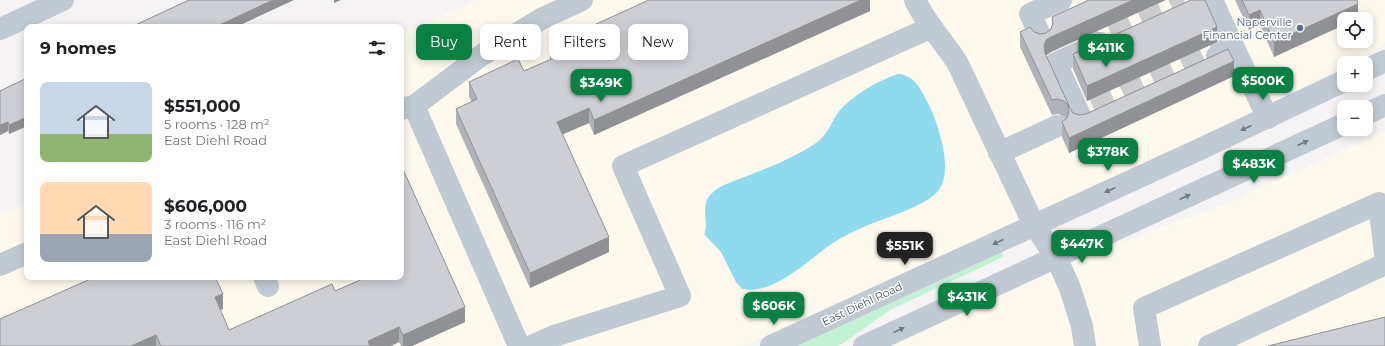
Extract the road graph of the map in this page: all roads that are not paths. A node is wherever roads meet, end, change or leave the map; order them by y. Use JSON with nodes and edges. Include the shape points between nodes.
{"nodes":[{"id":1,"x":63,"y":0,"type":"edge"},
{"id":2,"x":582,"y":0,"type":"edge"},
{"id":3,"x":915,"y":0,"type":"edge"},
{"id":4,"x":1061,"y":0,"type":"edge"},
{"id":5,"x":1212,"y":0,"type":"edge"},
{"id":6,"x":932,"y":26,"type":"junction"},
{"id":7,"x":0,"y":29,"type":"edge"},
{"id":8,"x":1119,"y":35,"type":"edge"},
{"id":9,"x":1041,"y":37,"type":"edge"},
{"id":10,"x":1234,"y":48,"type":"junction"},
{"id":11,"x":1385,"y":61,"type":"edge"},
{"id":12,"x":1197,"y":65,"type":"edge"},
{"id":13,"x":1373,"y":67,"type":"edge"},
{"id":14,"x":1337,"y":84,"type":"edge"},
{"id":15,"x":1385,"y":105,"type":"edge"},
{"id":16,"x":408,"y":108,"type":"edge"},
{"id":17,"x":1083,"y":110,"type":"dead end"},
{"id":18,"x":1373,"y":111,"type":"edge"},
{"id":19,"x":1268,"y":118,"type":"junction"},
{"id":20,"x":1057,"y":126,"type":"tunnel mouth"},
{"id":21,"x":1337,"y":127,"type":"edge"},
{"id":22,"x":999,"y":153,"type":"junction"},
{"id":23,"x":1034,"y":225,"type":"junction"},
{"id":24,"x":24,"y":254,"type":"edge"},
{"id":25,"x":1385,"y":254,"type":"edge"},
{"id":26,"x":1056,"y":257,"type":"junction"},
{"id":27,"x":1385,"y":264,"type":"edge"},
{"id":28,"x":0,"y":265,"type":"edge"},
{"id":29,"x":519,"y":346,"type":"edge"},
{"id":30,"x":531,"y":346,"type":"edge"},
{"id":31,"x":771,"y":346,"type":"edge"},
{"id":32,"x":864,"y":346,"type":"edge"},
{"id":33,"x":1085,"y":346,"type":"edge"},
{"id":34,"x":1150,"y":346,"type":"edge"},
{"id":35,"x":1209,"y":346,"type":"edge"}],
"edges":[{"from":1,"to":7,"type":"street"},
{"from":2,"to":16,"type":"street","via":[[543,18],[482,55]]},
{"from":3,"to":6,"type":"street","via":[[920,12]]},
{"from":4,"to":9,"type":"street","via":[[1030,14]]},
{"from":5,"to":10,"type":"street","bridge":true},
{"from":6,"to":22,"type":"street","via":[[957,62]]},
{"from":6,"to":30,"type":"street","via":[[623,166],[680,296],[554,336]]},
{"from":8,"to":17,"type":"street","via":[[1056,63]]},
{"from":10,"to":12,"type":"street"},
{"from":10,"to":19,"type":"street"},
{"from":11,"to":13,"type":"street"},
{"from":14,"to":19,"type":"street","name":"East Diehl Road"},
{"from":15,"to":18,"type":"street"},
{"from":16,"to":29,"type":"street"},
{"from":19,"to":23,"type":"street","name":"East Diehl Road","one_way":true},
{"from":20,"to":22,"type":"street"},
{"from":26,"to":21,"type":"street","one_way":true},
{"from":22,"to":23,"type":"street"},
{"from":23,"to":26,"type":"street"},
{"from":23,"to":31,"type":"street","name":"East Diehl Road","one_way":true},
{"from":24,"to":28,"type":"street"},
{"from":25,"to":34,"type":"street","via":[[1379,203],[1144,308]]},
{"from":32,"to":26,"type":"street","one_way":true},
{"from":26,"to":33,"type":"street","via":[[1072,292]]},
{"from":27,"to":35,"type":"street"}]}
